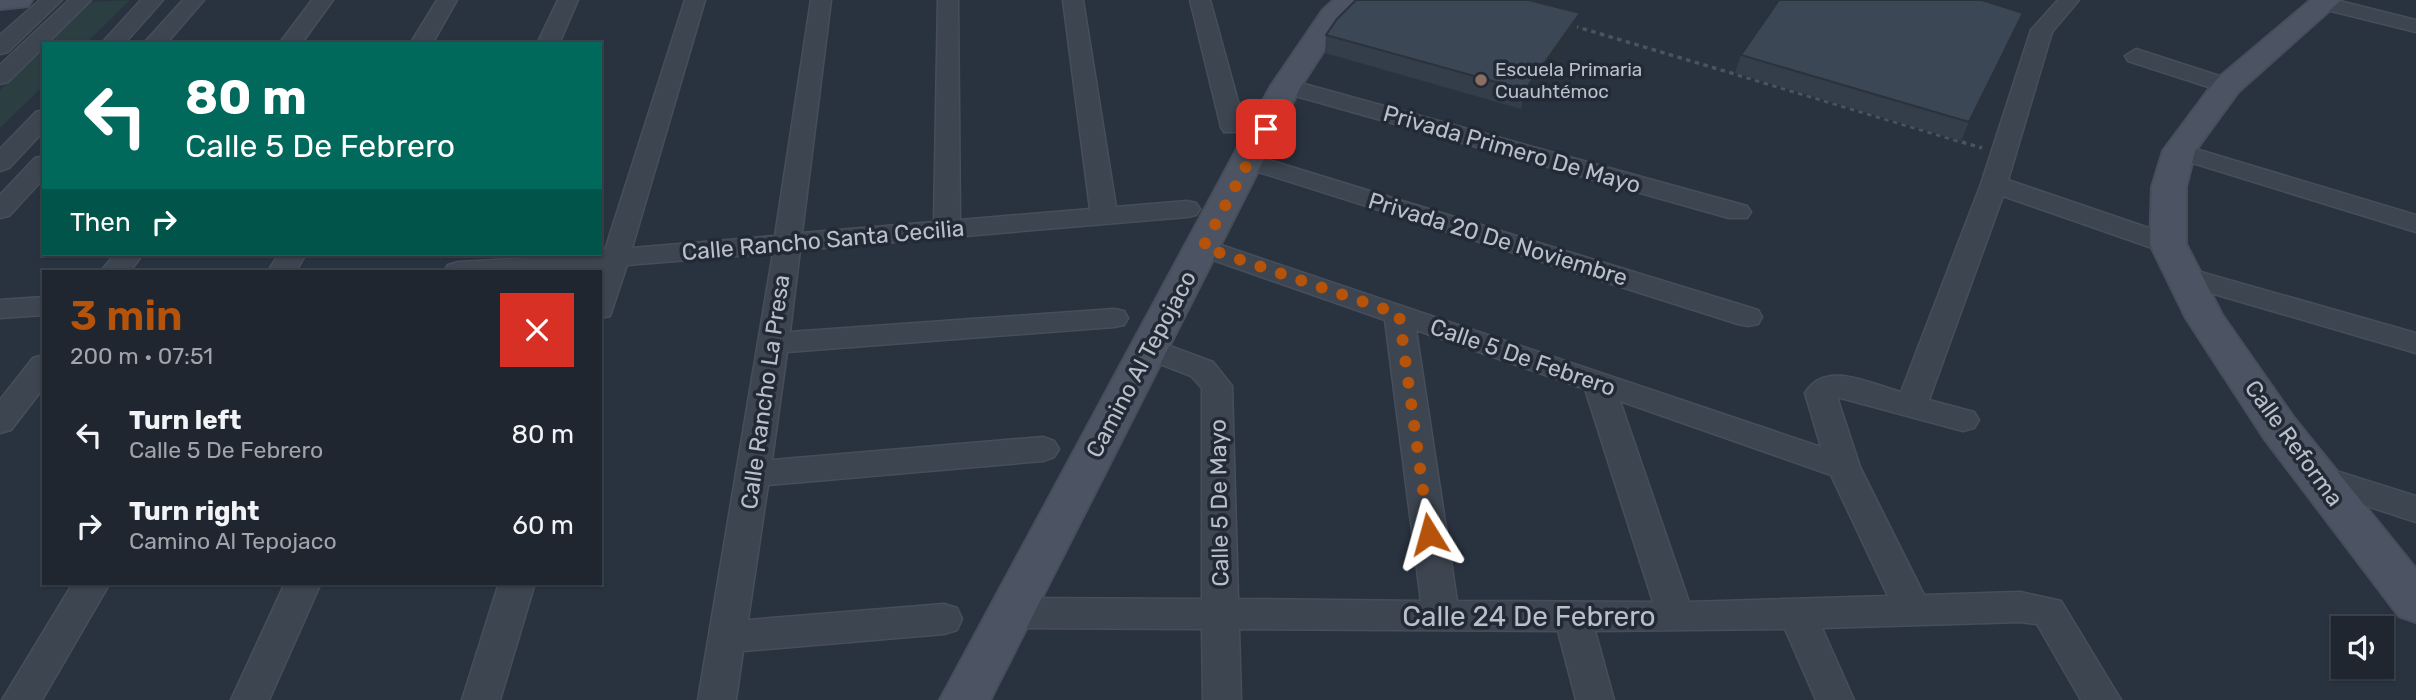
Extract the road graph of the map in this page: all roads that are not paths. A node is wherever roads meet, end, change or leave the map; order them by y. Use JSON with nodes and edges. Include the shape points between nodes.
{"nodes":[{"id":1,"x":18,"y":0,"type":"edge"},
{"id":2,"x":52,"y":0,"type":"edge"},
{"id":3,"x":81,"y":0,"type":"edge"},
{"id":4,"x":153,"y":0,"type":"edge"},
{"id":5,"x":194,"y":0,"type":"edge"},
{"id":6,"x":323,"y":0,"type":"edge"},
{"id":7,"x":447,"y":0,"type":"edge"},
{"id":8,"x":568,"y":0,"type":"edge"},
{"id":9,"x":695,"y":0,"type":"edge"},
{"id":10,"x":821,"y":0,"type":"edge"},
{"id":11,"x":948,"y":0,"type":"edge"},
{"id":12,"x":1073,"y":0,"type":"edge"},
{"id":13,"x":1200,"y":0,"type":"edge"},
{"id":14,"x":1350,"y":0,"type":"edge"},
{"id":15,"x":2069,"y":0,"type":"edge"},
{"id":16,"x":0,"y":1,"type":"edge"},
{"id":17,"x":2325,"y":2,"type":"edge"},
{"id":18,"x":2017,"y":23,"type":"edge"},
{"id":19,"x":2416,"y":26,"type":"edge"},
{"id":20,"x":2042,"y":30,"type":"junction"},
{"id":21,"x":114,"y":42,"type":"edge"},
{"id":22,"x":156,"y":42,"type":"edge"},
{"id":23,"x":292,"y":42,"type":"edge"},
{"id":24,"x":422,"y":42,"type":"edge"},
{"id":25,"x":549,"y":42,"type":"edge"},
{"id":26,"x":0,"y":47,"type":"edge"},
{"id":27,"x":2136,"y":56,"type":"dead end"},
{"id":28,"x":0,"y":77,"type":"edge"},
{"id":29,"x":1286,"y":86,"type":"junction"},
{"id":30,"x":2227,"y":86,"type":"junction"},
{"id":31,"x":42,"y":119,"type":"edge"},
{"id":32,"x":1233,"y":127,"type":"dead end"},
{"id":33,"x":2179,"y":151,"type":"junction"},
{"id":34,"x":1249,"y":161,"type":"junction"},
{"id":35,"x":0,"y":163,"type":"edge"},
{"id":36,"x":42,"y":165,"type":"edge"},
{"id":37,"x":1998,"y":170,"type":"junction"},
{"id":38,"x":1187,"y":209,"type":"dead end"},
{"id":39,"x":0,"y":211,"type":"edge"},
{"id":40,"x":1738,"y":212,"type":"dead end"},
{"id":41,"x":1104,"y":216,"type":"junction"},
{"id":42,"x":2416,"y":224,"type":"edge"},
{"id":43,"x":947,"y":229,"type":"junction"},
{"id":44,"x":786,"y":244,"type":"junction"},
{"id":45,"x":1203,"y":247,"type":"junction"},
{"id":46,"x":2173,"y":248,"type":"junction"},
{"id":47,"x":127,"y":256,"type":"edge"},
{"id":48,"x":616,"y":258,"type":"junction"},
{"id":49,"x":116,"y":270,"type":"edge"},
{"id":50,"x":470,"y":270,"type":"edge"},
{"id":51,"x":602,"y":303,"type":"edge"},
{"id":52,"x":42,"y":306,"type":"edge"},
{"id":53,"x":0,"y":309,"type":"edge"},
{"id":54,"x":1399,"y":314,"type":"junction"},
{"id":55,"x":1748,"y":317,"type":"dead end"},
{"id":56,"x":1114,"y":318,"type":"dead end"},
{"id":57,"x":774,"y":342,"type":"junction"},
{"id":58,"x":2416,"y":343,"type":"edge"},
{"id":59,"x":1148,"y":348,"type":"junction"},
{"id":60,"x":42,"y":368,"type":"edge"},
{"id":61,"x":1598,"y":383,"type":"junction"},
{"id":62,"x":1912,"y":405,"type":"junction"},
{"id":63,"x":1963,"y":420,"type":"dead end"},
{"id":64,"x":0,"y":422,"type":"edge"},
{"id":65,"x":1043,"y":449,"type":"dead end"},
{"id":66,"x":1844,"y":467,"type":"junction"},
{"id":67,"x":753,"y":474,"type":"junction"},
{"id":68,"x":2317,"y":477,"type":"junction"},
{"id":69,"x":2416,"y":509,"type":"edge"},
{"id":70,"x":91,"y":585,"type":"edge"},
{"id":71,"x":302,"y":585,"type":"edge"},
{"id":72,"x":516,"y":585,"type":"edge"},
{"id":73,"x":2416,"y":603,"type":"edge"},
{"id":74,"x":1913,"y":610,"type":"junction"},
{"id":75,"x":1010,"y":613,"type":"junction"},
{"id":76,"x":1797,"y":613,"type":"junction"},
{"id":77,"x":1221,"y":614,"type":"junction"},
{"id":78,"x":1441,"y":616,"type":"junction"},
{"id":79,"x":1572,"y":616,"type":"junction"},
{"id":80,"x":1676,"y":617,"type":"junction"},
{"id":81,"x":944,"y":619,"type":"dead end"},
{"id":82,"x":727,"y":637,"type":"junction"},
{"id":83,"x":21,"y":700,"type":"edge"},
{"id":84,"x":250,"y":700,"type":"edge"},
{"id":85,"x":481,"y":700,"type":"edge"},
{"id":86,"x":717,"y":700,"type":"edge"},
{"id":87,"x":965,"y":700,"type":"edge"},
{"id":88,"x":1222,"y":700,"type":"edge"},
{"id":89,"x":1595,"y":700,"type":"edge"},
{"id":90,"x":1835,"y":700,"type":"edge"},
{"id":91,"x":2102,"y":700,"type":"edge"}],
"edges":[{"from":1,"to":16,"type":"street"},
{"from":2,"to":26,"type":"street"},
{"from":3,"to":28,"type":"street"},
{"from":4,"to":21,"type":"street"},
{"from":5,"to":22,"type":"street"},
{"from":6,"to":23,"type":"street"},
{"from":7,"to":24,"type":"street"},
{"from":8,"to":25,"type":"street"},
{"from":9,"to":48,"type":"street"},
{"from":10,"to":44,"type":"street","name":"Calle Rancho La Presa"},
{"from":11,"to":43,"type":"street"},
{"from":12,"to":41,"type":"street"},
{"from":13,"to":32,"type":"street"},
{"from":14,"to":29,"type":"street","name":"Camino Al Tepojaco","via":[[1333,16]]},
{"from":15,"to":20,"type":"street"},
{"from":17,"to":19,"type":"street"},
{"from":17,"to":30,"type":"street"},
{"from":18,"to":20,"type":"street"},
{"from":20,"to":37,"type":"street"},
{"from":27,"to":30,"type":"street"},
{"from":29,"to":34,"type":"street","name":"Camino Al Tepojaco"},
{"from":29,"to":40,"type":"street","name":"Privada Primero De Mayo"},
{"from":30,"to":33,"type":"street"},
{"from":31,"to":35,"type":"street"},
{"from":33,"to":42,"type":"street"},
{"from":33,"to":46,"type":"street","via":[[2169,187]]},
{"from":34,"to":45,"type":"street","name":"Camino Al Tepojaco"},
{"from":34,"to":55,"type":"street","name":"Privada 20 De Noviembre"},
{"from":36,"to":39,"type":"street"},
{"from":37,"to":46,"type":"street"},
{"from":37,"to":62,"type":"street"},
{"from":38,"to":41,"type":"street","name":"Calle Rancho Santa Cecilia"},
{"from":41,"to":43,"type":"street","name":"Calle Rancho Santa Cecilia"},
{"from":43,"to":44,"type":"street","name":"Calle Rancho Santa Cecilia"},
{"from":44,"to":48,"type":"street","name":"Calle Rancho Santa Cecilia"},
{"from":44,"to":57,"type":"street","name":"Calle Rancho La Presa"},
{"from":45,"to":54,"type":"street","name":"Calle 5 De Febrero"},
{"from":45,"to":59,"type":"street","name":"Camino Al Tepojaco"},
{"from":46,"to":58,"type":"street"},
{"from":46,"to":68,"type":"street","name":"Calle Reforma","via":[[2205,318]]},
{"from":47,"to":49,"type":"street"},
{"from":48,"to":50,"type":"street","name":"Calle Rancho Santa Cecilia"},
{"from":48,"to":51,"type":"street"},
{"from":52,"to":53,"type":"street"},
{"from":54,"to":61,"type":"street","name":"Calle 5 De Febrero"},
{"from":54,"to":78,"type":"street"},
{"from":56,"to":57,"type":"street"},
{"from":57,"to":67,"type":"street","name":"Calle Rancho La Presa"},
{"from":59,"to":75,"type":"street","name":"Camino Al Tepojaco"},
{"from":59,"to":77,"type":"street","name":"Calle 5 De Mayo","via":[[1202,369],[1217,386]]},
{"from":60,"to":64,"type":"street"},
{"from":61,"to":66,"type":"street","name":"Calle 5 De Febrero"},
{"from":61,"to":80,"type":"street"},
{"from":62,"to":63,"type":"street"},
{"from":62,"to":66,"type":"street","via":[[1827,385],[1820,393]]},
{"from":65,"to":67,"type":"street"},
{"from":66,"to":74,"type":"street"},
{"from":67,"to":82,"type":"street","name":"Calle Rancho La Presa"},
{"from":68,"to":69,"type":"street"},
{"from":68,"to":73,"type":"street","name":"Calle Reforma"},
{"from":70,"to":83,"type":"street"},
{"from":71,"to":84,"type":"street"},
{"from":72,"to":85,"type":"street"},
{"from":74,"to":76,"type":"street","name":"Calle 24 De Febrero"},
{"from":74,"to":91,"type":"street","name":"Calle 24 De Febrero","via":[[2020,607],[2048,611]]},
{"from":75,"to":77,"type":"street","name":"Calle 24 De Febrero"},
{"from":75,"to":87,"type":"street","name":"Camino Al Tepojaco"},
{"from":76,"to":80,"type":"street","name":"Calle 24 De Febrero"},
{"from":76,"to":90,"type":"street"},
{"from":77,"to":78,"type":"street","name":"Calle 24 De Febrero"},
{"from":77,"to":88,"type":"street","name":"Calle 5 De Mayo"},
{"from":78,"to":79,"type":"street","name":"Calle 24 De Febrero"},
{"from":79,"to":80,"type":"street","name":"Calle 24 De Febrero"},
{"from":79,"to":89,"type":"street"},
{"from":81,"to":82,"type":"street"},
{"from":82,"to":86,"type":"street","name":"Calle Rancho La Presa"}]}
